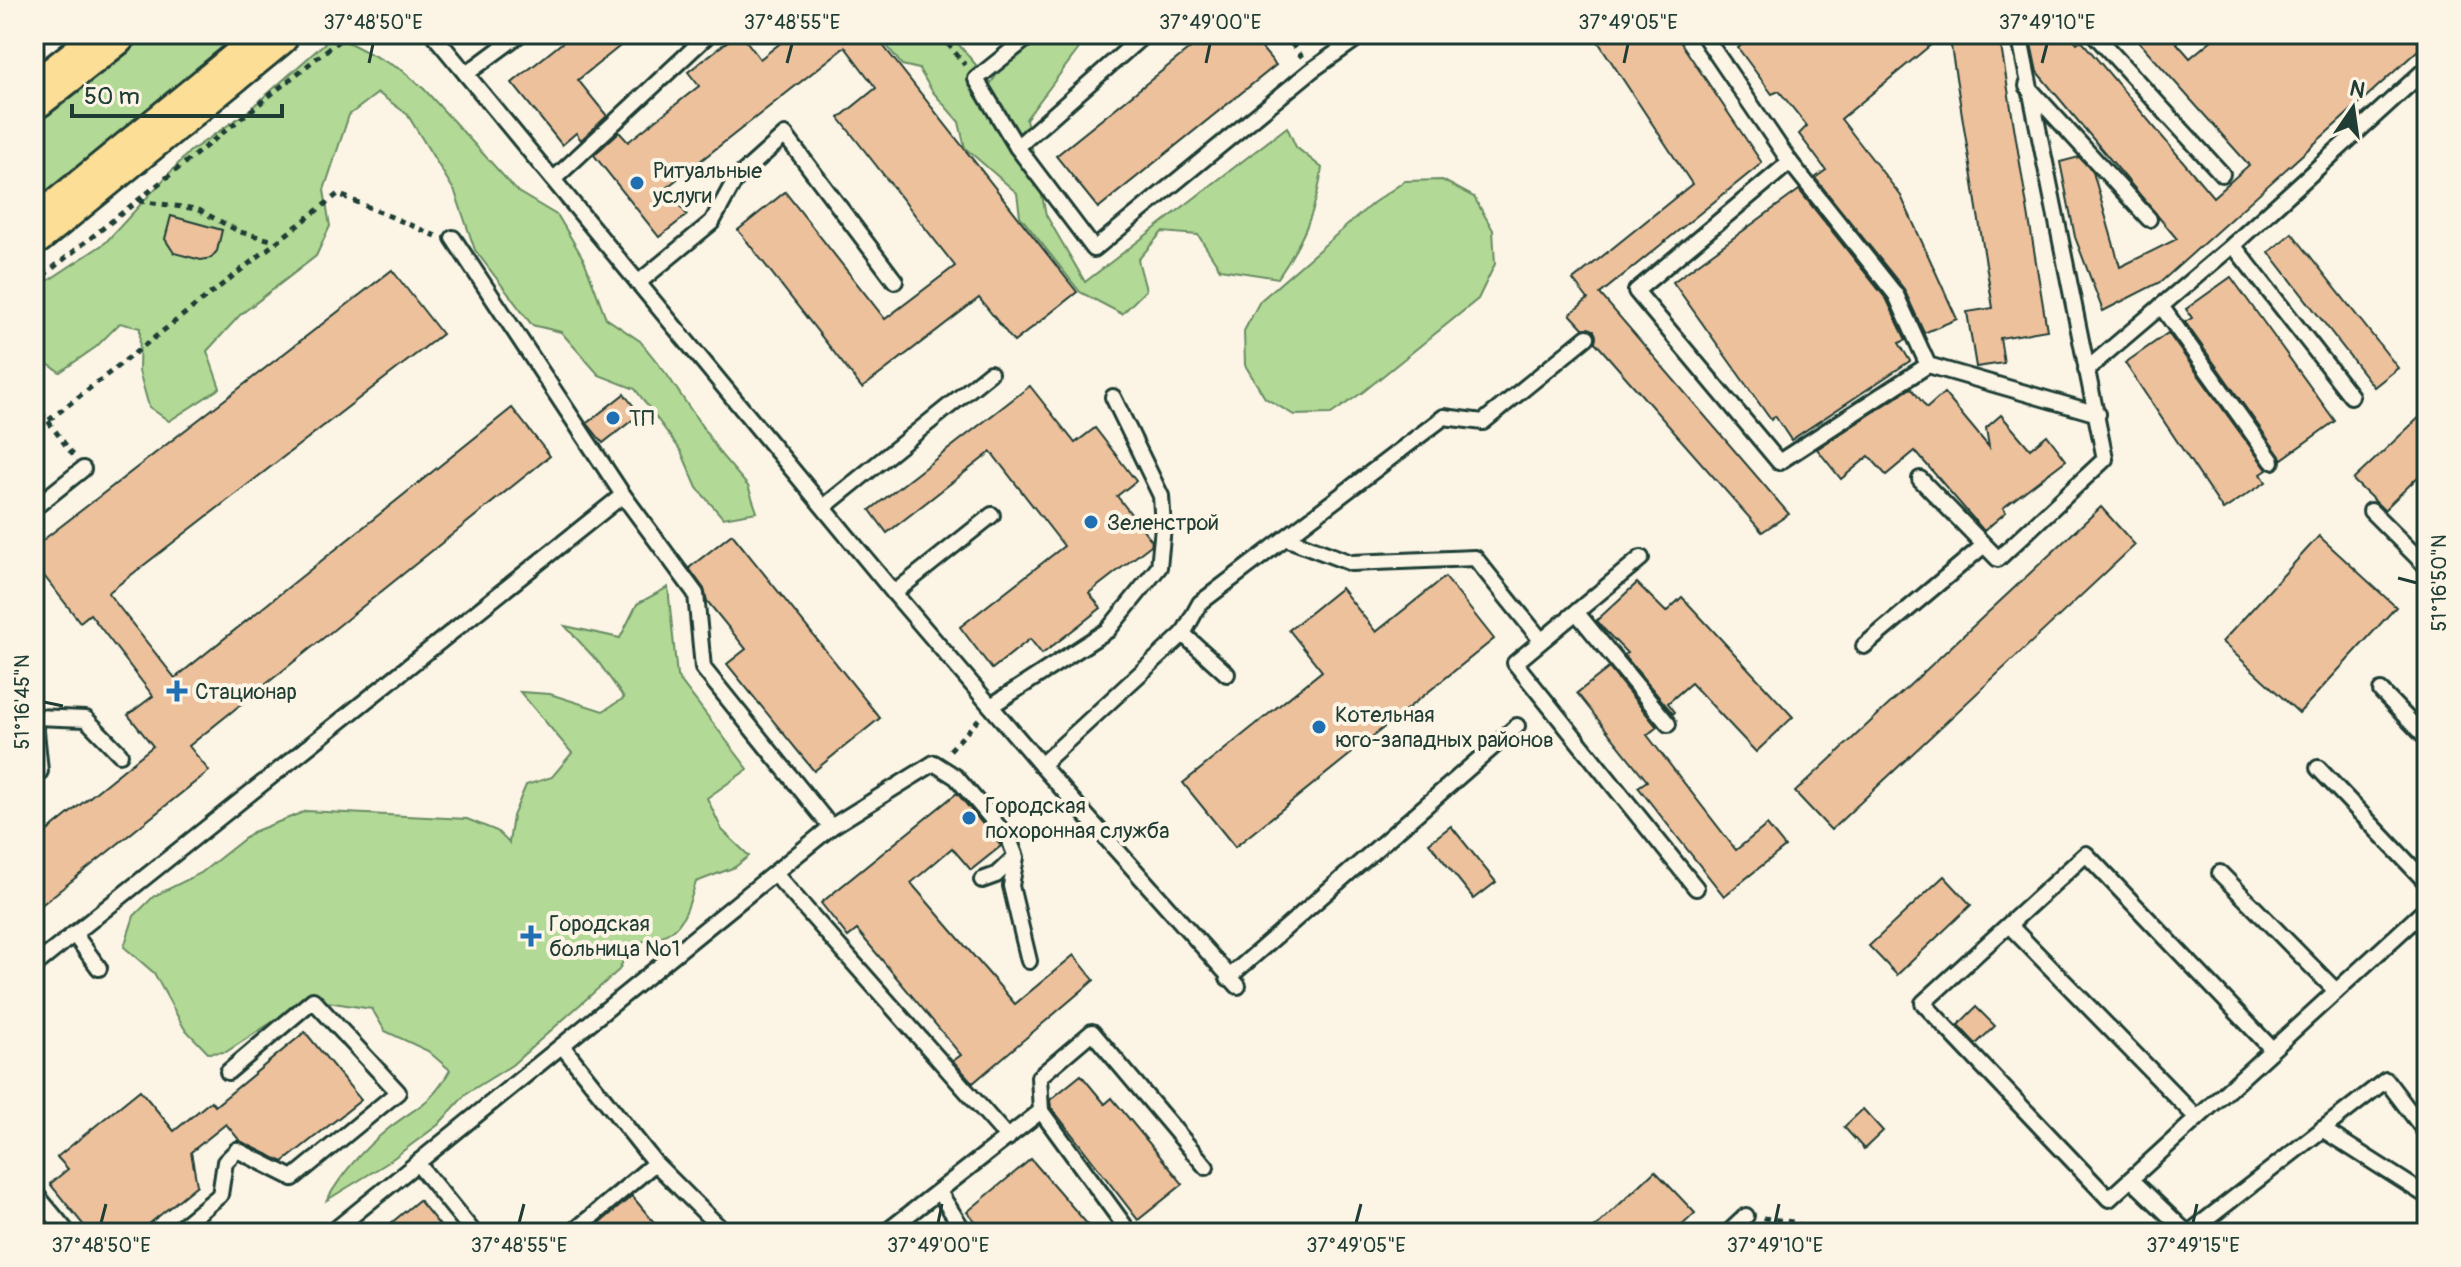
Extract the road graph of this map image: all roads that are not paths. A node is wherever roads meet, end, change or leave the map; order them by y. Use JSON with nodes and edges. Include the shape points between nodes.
{"nodes":[{"id":1,"x":113,"y":34,"type":"edge"},
{"id":2,"x":276,"y":34,"type":"edge"},
{"id":3,"x":433,"y":34,"type":"edge"},
{"id":4,"x":520,"y":34,"type":"edge"},
{"id":5,"x":709,"y":34,"type":"edge"},
{"id":6,"x":1032,"y":34,"type":"edge"},
{"id":7,"x":1145,"y":34,"type":"edge"},
{"id":8,"x":1363,"y":34,"type":"edge"},
{"id":9,"x":1703,"y":34,"type":"edge"},
{"id":10,"x":2019,"y":34,"type":"edge"},
{"id":11,"x":2094,"y":34,"type":"edge"},
{"id":12,"x":2427,"y":68,"type":"edge"},
{"id":13,"x":466,"y":74,"type":"junction"},
{"id":14,"x":2027,"y":85,"type":"junction"},
{"id":15,"x":34,"y":96,"type":"edge"},
{"id":16,"x":1017,"y":147,"type":"junction"},
{"id":17,"x":1790,"y":162,"type":"junction"},
{"id":18,"x":2222,"y":174,"type":"dead end"},
{"id":19,"x":554,"y":179,"type":"junction"},
{"id":20,"x":2149,"y":219,"type":"dead end"},
{"id":21,"x":34,"y":232,"type":"edge"},
{"id":22,"x":453,"y":238,"type":"road end"},
{"id":23,"x":2233,"y":245,"type":"junction"},
{"id":24,"x":895,"y":281,"type":"dead end"},
{"id":25,"x":638,"y":283,"type":"junction"},
{"id":26,"x":2161,"y":306,"type":"junction"},
{"id":27,"x":1587,"y":337,"type":"dead end"},
{"id":28,"x":1928,"y":365,"type":"junction"},
{"id":29,"x":2086,"y":370,"type":"junction"},
{"id":30,"x":990,"y":373,"type":"dead end"},
{"id":31,"x":2351,"y":396,"type":"dead end"},
{"id":32,"x":1113,"y":397,"type":"dead end"},
{"id":33,"x":2098,"y":414,"type":"junction"},
{"id":34,"x":2272,"y":461,"type":"dead end"},
{"id":35,"x":83,"y":469,"type":"road end"},
{"id":36,"x":1920,"y":479,"type":"dead end"},
{"id":37,"x":623,"y":495,"type":"junction"},
{"id":38,"x":825,"y":506,"type":"junction"},
{"id":39,"x":34,"y":508,"type":"edge"},
{"id":40,"x":2371,"y":511,"type":"dead end"},
{"id":41,"x":992,"y":515,"type":"dead end"},
{"id":42,"x":1288,"y":539,"type":"junction"},
{"id":43,"x":1983,"y":546,"type":"junction"},
{"id":44,"x":1641,"y":558,"type":"dead end"},
{"id":45,"x":2427,"y":567,"type":"edge"},
{"id":46,"x":894,"y":593,"type":"junction"},
{"id":47,"x":1577,"y":613,"type":"junction"},
{"id":48,"x":1183,"y":634,"type":"junction"},
{"id":49,"x":1541,"y":640,"type":"junction"},
{"id":50,"x":1864,"y":646,"type":"dead end"},
{"id":51,"x":1227,"y":674,"type":"dead end"},
{"id":52,"x":2381,"y":691,"type":"dead end"},
{"id":53,"x":991,"y":706,"type":"junction"},
{"id":54,"x":34,"y":714,"type":"edge"},
{"id":55,"x":1668,"y":724,"type":"dead end"},
{"id":56,"x":1517,"y":726,"type":"dead end"},
{"id":57,"x":2427,"y":739,"type":"edge"},
{"id":58,"x":120,"y":754,"type":"dead end"},
{"id":59,"x":1041,"y":765,"type":"junction"},
{"id":60,"x":2318,"y":768,"type":"dead end"},
{"id":61,"x":34,"y":781,"type":"edge"},
{"id":62,"x":831,"y":827,"type":"junction"},
{"id":63,"x":1016,"y":857,"type":"junction"},
{"id":64,"x":2220,"y":873,"type":"dead end"},
{"id":65,"x":775,"y":874,"type":"junction"},
{"id":66,"x":982,"y":880,"type":"dead end"},
{"id":67,"x":2427,"y":883,"type":"edge"},
{"id":68,"x":1696,"y":888,"type":"dead end"},
{"id":69,"x":2426,"y":910,"type":"edge"},
{"id":70,"x":2009,"y":925,"type":"junction"},
{"id":71,"x":74,"y":934,"type":"junction"},
{"id":72,"x":1029,"y":961,"type":"dead end"},
{"id":73,"x":34,"y":966,"type":"edge"},
{"id":74,"x":99,"y":968,"type":"dead end"},
{"id":75,"x":2336,"y":991,"type":"junction"},
{"id":76,"x":563,"y":1047,"type":"junction"},
{"id":77,"x":2271,"y":1048,"type":"junction"},
{"id":78,"x":228,"y":1072,"type":"dead end"},
{"id":79,"x":1041,"y":1111,"type":"junction"},
{"id":80,"x":2197,"y":1118,"type":"junction"},
{"id":81,"x":2322,"y":1129,"type":"junction"},
{"id":82,"x":2427,"y":1134,"type":"edge"},
{"id":83,"x":1008,"y":1138,"type":"junction"},
{"id":84,"x":417,"y":1163,"type":"junction"},
{"id":85,"x":655,"y":1163,"type":"junction"},
{"id":86,"x":1206,"y":1167,"type":"dead end"},
{"id":87,"x":2131,"y":1179,"type":"junction"},
{"id":88,"x":34,"y":1192,"type":"edge"},
{"id":89,"x":939,"y":1192,"type":"junction"},
{"id":90,"x":2427,"y":1196,"type":"edge"},
{"id":91,"x":1746,"y":1216,"type":"road end"},
{"id":92,"x":68,"y":1233,"type":"edge"},
{"id":93,"x":174,"y":1233,"type":"edge"},
{"id":94,"x":331,"y":1233,"type":"edge"},
{"id":95,"x":474,"y":1233,"type":"edge"},
{"id":96,"x":572,"y":1233,"type":"edge"},
{"id":97,"x":725,"y":1233,"type":"edge"},
{"id":98,"x":885,"y":1233,"type":"edge"},
{"id":99,"x":965,"y":1233,"type":"edge"},
{"id":100,"x":1125,"y":1233,"type":"edge"},
{"id":101,"x":1728,"y":1233,"type":"edge"},
{"id":102,"x":2188,"y":1233,"type":"edge"}],
"edges":[{"from":1,"to":15,"type":"main road"},
{"from":2,"to":21,"type":"main road"},
{"from":3,"to":13,"type":"lane"},
{"from":4,"to":13,"type":"lane"},
{"from":5,"to":19,"type":"lane"},
{"from":6,"to":16,"type":"lane","via":[[976,79]]},
{"from":7,"to":16,"type":"lane"},
{"from":8,"to":16,"type":"lane","via":[[1094,249]]},
{"from":9,"to":17,"type":"lane"},
{"from":10,"to":14,"type":"lane"},
{"from":11,"to":18,"type":"lane"},
{"from":12,"to":23,"type":"lane"},
{"from":13,"to":19,"type":"lane"},
{"from":14,"to":20,"type":"lane"},
{"from":14,"to":29,"type":"lane"},
{"from":17,"to":28,"type":"lane","via":[[1896,295]]},
{"from":17,"to":28,"type":"lane","via":[[1636,291],[1779,462]]},
{"from":19,"to":25,"type":"lane"},
{"from":22,"to":37,"type":"lane"},
{"from":23,"to":26,"type":"lane"},
{"from":23,"to":31,"type":"lane"},
{"from":24,"to":25,"type":"lane","via":[[785,135],[735,180],[712,222]]},
{"from":25,"to":38,"type":"lane"},
{"from":26,"to":29,"type":"lane"},
{"from":26,"to":34,"type":"lane"},
{"from":27,"to":42,"type":"lane","via":[[1483,422],[1444,417]]},
{"from":28,"to":33,"type":"lane"},
{"from":29,"to":33,"type":"lane"},
{"from":30,"to":38,"type":"lane"},
{"from":32,"to":53,"type":"lane","via":[[1161,496],[1159,567],[1108,630]]},
{"from":33,"to":43,"type":"lane","via":[[2105,459],[1998,559]]},
{"from":35,"to":39,"type":"lane"},
{"from":36,"to":43,"type":"lane"},
{"from":37,"to":62,"type":"lane","via":[[696,594],[703,668]]},
{"from":37,"to":71,"type":"lane"},
{"from":38,"to":46,"type":"lane"},
{"from":40,"to":45,"type":"lane"},
{"from":41,"to":46,"type":"lane"},
{"from":42,"to":48,"type":"lane","via":[[1200,603]]},
{"from":42,"to":49,"type":"lane","via":[[1351,563],[1475,558]]},
{"from":43,"to":50,"type":"lane"},
{"from":44,"to":47,"type":"lane"},
{"from":46,"to":53,"type":"lane"},
{"from":47,"to":49,"type":"lane"},
{"from":47,"to":55,"type":"lane"},
{"from":48,"to":51,"type":"lane"},
{"from":48,"to":59,"type":"lane"},
{"from":49,"to":68,"type":"lane","via":[[1515,663]]},
{"from":52,"to":57,"type":"lane"},
{"from":53,"to":59,"type":"lane"},
{"from":54,"to":58,"type":"lane","via":[[86,719]]},
{"from":54,"to":61,"type":"lane","via":[[40,771]]},
{"from":56,"to":59,"type":"lane","via":[[1233,982]]},
{"from":60,"to":67,"type":"lane"},
{"from":62,"to":63,"type":"lane","via":[[934,763],[956,777],[1009,839]]},
{"from":62,"to":65,"type":"lane"},
{"from":63,"to":66,"type":"lane"},
{"from":63,"to":72,"type":"lane","via":[[1011,886]]},
{"from":64,"to":75,"type":"lane"},
{"from":65,"to":76,"type":"lane"},
{"from":65,"to":83,"type":"lane"},
{"from":69,"to":75,"type":"lane"},
{"from":70,"to":77,"type":"lane","via":[[2086,854]]},
{"from":70,"to":80,"type":"lane"},
{"from":70,"to":87,"type":"lane","via":[[1923,1003],[2109,1199]]},
{"from":71,"to":73,"type":"lane"},
{"from":71,"to":74,"type":"lane"},
{"from":75,"to":77,"type":"lane"},
{"from":76,"to":84,"type":"lane"},
{"from":76,"to":85,"type":"lane"},
{"from":77,"to":80,"type":"lane"},
{"from":78,"to":93,"type":"lane","via":[[313,1000],[398,1092],[293,1178],[237,1150],[225,1162],[220,1195]]},
{"from":79,"to":83,"type":"lane"},
{"from":79,"to":86,"type":"lane","via":[[1039,1077],[1092,1032]]},
{"from":79,"to":100,"type":"lane"},
{"from":80,"to":87,"type":"lane"},
{"from":81,"to":82,"type":"lane","via":[[2386,1080]]},
{"from":81,"to":90,"type":"lane"},
{"from":81,"to":102,"type":"lane"},
{"from":83,"to":89,"type":"lane"},
{"from":84,"to":94,"type":"lane"},
{"from":84,"to":95,"type":"lane"},
{"from":85,"to":96,"type":"lane"},
{"from":85,"to":97,"type":"lane"},
{"from":87,"to":102,"type":"lane"},
{"from":88,"to":92,"type":"lane"},
{"from":89,"to":98,"type":"lane"},
{"from":89,"to":99,"type":"lane"},
{"from":91,"to":101,"type":"lane"}]}
